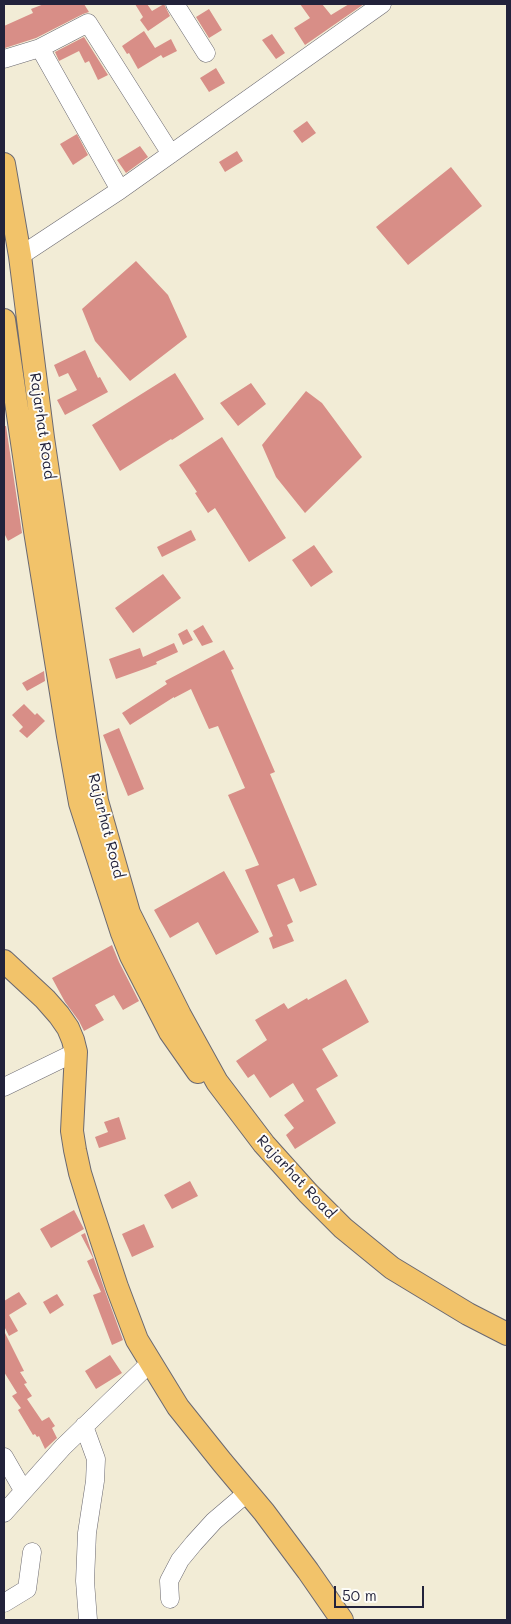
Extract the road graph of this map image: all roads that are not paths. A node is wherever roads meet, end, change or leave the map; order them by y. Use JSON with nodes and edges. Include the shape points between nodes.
{"nodes":[{"id":1,"x":174,"y":4,"type":"edge"},
{"id":2,"x":382,"y":4,"type":"edge"},
{"id":3,"x":40,"y":48,"type":"junction"},
{"id":4,"x":206,"y":53,"type":"dead end"},
{"id":5,"x":4,"y":59,"type":"edge"},
{"id":6,"x":171,"y":154,"type":"junction"},
{"id":7,"x":4,"y":164,"type":"edge"},
{"id":8,"x":120,"y":190,"type":"junction"},
{"id":9,"x":20,"y":256,"type":"junction"},
{"id":10,"x":4,"y":320,"type":"edge"},
{"id":11,"x":4,"y":961,"type":"edge"},
{"id":12,"x":76,"y":1052,"type":"junction"},
{"id":13,"x":4,"y":1087,"type":"edge"},
{"id":14,"x":507,"y":1334,"type":"edge"},
{"id":15,"x":507,"y":1349,"type":"edge"},
{"id":16,"x":150,"y":1363,"type":"junction"},
{"id":17,"x":84,"y":1426,"type":"junction"},
{"id":18,"x":4,"y":1457,"type":"edge"},
{"id":19,"x":24,"y":1490,"type":"junction"},
{"id":20,"x":248,"y":1492,"type":"junction"},
{"id":21,"x":4,"y":1513,"type":"edge"},
{"id":22,"x":32,"y":1552,"type":"dead end"},
{"id":23,"x":170,"y":1599,"type":"dead end"},
{"id":24,"x":4,"y":1603,"type":"edge"},
{"id":25,"x":88,"y":1620,"type":"edge"},
{"id":26,"x":342,"y":1620,"type":"edge"}],
"edges":[{"from":1,"to":4,"type":"street"},
{"from":2,"to":6,"type":"street"},
{"from":3,"to":5,"type":"street"},
{"from":3,"to":6,"type":"street","via":[[88,23]]},
{"from":3,"to":8,"type":"street"},
{"from":6,"to":8,"type":"street"},
{"from":7,"to":9,"type":"main road","name":"Rajarhat Road"},
{"from":8,"to":9,"type":"street"},
{"from":9,"to":14,"type":"main road","name":"Rajarhat Road","via":[[43,438],[97,801],[129,913],[217,1082],[264,1144],[344,1228],[392,1268]]},
{"from":10,"to":15,"type":"main road","via":[[80,803],[131,956],[184,1054],[264,1162],[295,1198],[338,1239],[398,1286]]},
{"from":11,"to":12,"type":"main road","via":[[59,1015],[68,1028]]},
{"from":12,"to":13,"type":"street"},
{"from":12,"to":16,"type":"main road","via":[[72,1131],[80,1173],[126,1311]]},
{"from":16,"to":17,"type":"street"},
{"from":16,"to":20,"type":"main road","via":[[178,1407]]},
{"from":17,"to":19,"type":"street"},
{"from":17,"to":25,"type":"street","via":[[96,1459],[87,1533],[85,1581]]},
{"from":18,"to":19,"type":"street"},
{"from":19,"to":21,"type":"street"},
{"from":20,"to":23,"type":"street","via":[[214,1521],[180,1560],[169,1581]]},
{"from":20,"to":26,"type":"main road","via":[[286,1539]]},
{"from":22,"to":24,"type":"street","via":[[27,1589]]}]}
